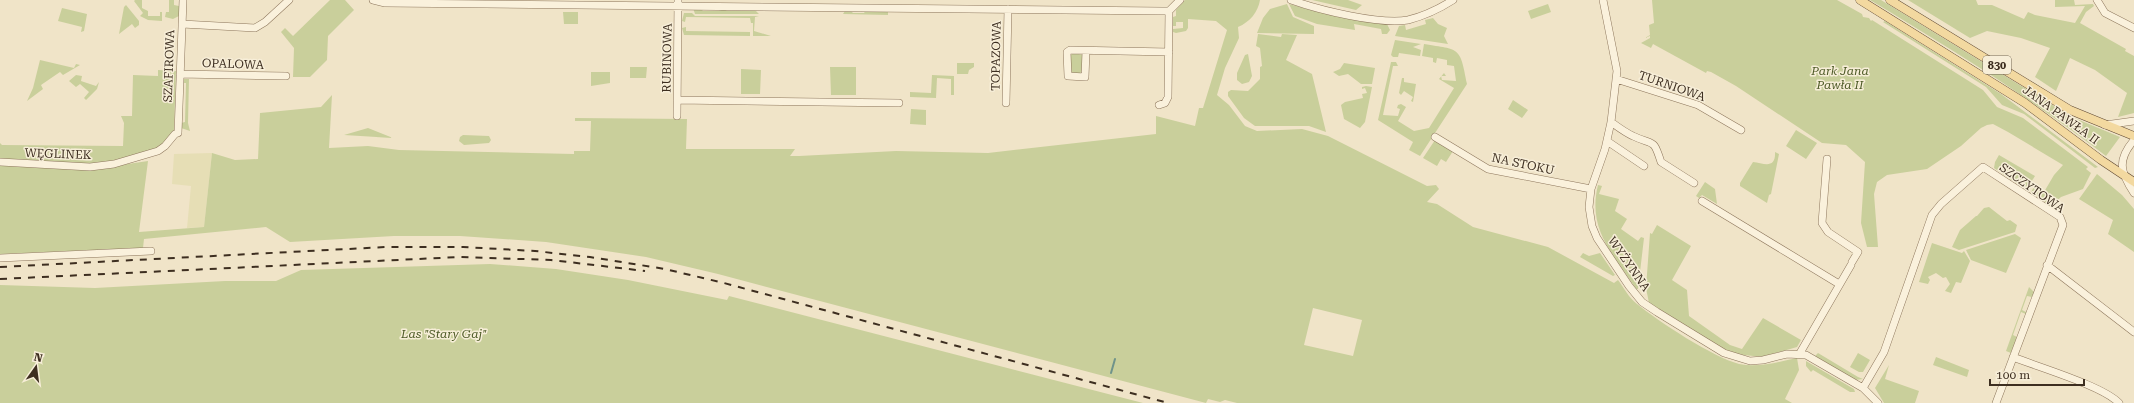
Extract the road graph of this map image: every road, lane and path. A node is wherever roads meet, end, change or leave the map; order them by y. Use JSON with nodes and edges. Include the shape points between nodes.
{"nodes":[{"id":1,"x":183,"y":0,"type":"edge"},
{"id":2,"x":289,"y":0,"type":"edge"},
{"id":3,"x":373,"y":0,"type":"edge"},
{"id":4,"x":1180,"y":0,"type":"edge"},
{"id":5,"x":1291,"y":0,"type":"edge"},
{"id":6,"x":1453,"y":0,"type":"edge"},
{"id":7,"x":1603,"y":0,"type":"edge"},
{"id":8,"x":1860,"y":0,"type":"edge"},
{"id":9,"x":1890,"y":0,"type":"edge"},
{"id":10,"x":2097,"y":0,"type":"edge"},
{"id":11,"x":678,"y":3,"type":"edge"},
{"id":12,"x":1008,"y":9,"type":"junction"},
{"id":13,"x":1170,"y":11,"type":"junction"},
{"id":14,"x":182,"y":24,"type":"junction"},
{"id":15,"x":2134,"y":28,"type":"edge"},
{"id":16,"x":1086,"y":51,"type":"junction"},
{"id":17,"x":1169,"y":52,"type":"junction"},
{"id":18,"x":180,"y":74,"type":"junction"},
{"id":19,"x":286,"y":76,"type":"dead end"},
{"id":20,"x":1616,"y":79,"type":"junction"},
{"id":21,"x":677,"y":100,"type":"junction"},
{"id":22,"x":899,"y":103,"type":"dead end"},
{"id":23,"x":1006,"y":103,"type":"dead end"},
{"id":24,"x":1159,"y":105,"type":"dead end"},
{"id":25,"x":677,"y":116,"type":"dead end"},
{"id":26,"x":2134,"y":121,"type":"edge"},
{"id":27,"x":1611,"y":122,"type":"junction"},
{"id":28,"x":2105,"y":125,"type":"junction"},
{"id":29,"x":1741,"y":130,"type":"dead end"},
{"id":30,"x":178,"y":133,"type":"joint"},
{"id":31,"x":2134,"y":136,"type":"edge"},
{"id":32,"x":1435,"y":137,"type":"dead end"},
{"id":33,"x":2134,"y":140,"type":"edge"},
{"id":34,"x":1607,"y":142,"type":"junction"},
{"id":35,"x":1827,"y":159,"type":"dead end"},
{"id":36,"x":0,"y":162,"type":"edge"},
{"id":37,"x":1644,"y":166,"type":"dead end"},
{"id":38,"x":2124,"y":175,"type":"junction"},
{"id":39,"x":2134,"y":182,"type":"edge"},
{"id":40,"x":1694,"y":183,"type":"dead end"},
{"id":41,"x":1591,"y":189,"type":"junction"},
{"id":42,"x":2134,"y":193,"type":"edge"},
{"id":43,"x":1702,"y":202,"type":"dead end"},
{"id":44,"x":151,"y":251,"type":"dead end"},
{"id":45,"x":0,"y":258,"type":"edge"},
{"id":46,"x":2047,"y":265,"type":"junction"},
{"id":47,"x":1839,"y":284,"type":"junction"},
{"id":48,"x":2134,"y":332,"type":"edge"},
{"id":49,"x":1800,"y":353,"type":"junction"},
{"id":50,"x":2013,"y":357,"type":"junction"},
{"id":51,"x":1863,"y":388,"type":"junction"},
{"id":52,"x":1878,"y":403,"type":"edge"},
{"id":53,"x":1996,"y":403,"type":"edge"},
{"id":54,"x":2119,"y":403,"type":"edge"}],
"edges":[{"from":1,"to":14,"type":"street","name":"SZAFIROWA"},
{"from":2,"to":14,"type":"street","via":[[255,28]]},
{"from":3,"to":11,"type":"street","via":[[385,3]]},
{"from":4,"to":13,"type":"street"},
{"from":5,"to":6,"type":"street","via":[[1356,16],[1393,21],[1430,13]]},
{"from":7,"to":20,"type":"street","name":"WYŻYNNA","via":[[1615,55]]},
{"from":8,"to":38,"type":"main road","name":"JANA PAWŁA II","number":"830","via":[[2025,103]]},
{"from":9,"to":28,"type":"main road","name":"JANA PAWŁA II","number":"830","via":[[2070,110]]},
{"from":10,"to":15,"type":"street","via":[[2105,13]]},
{"from":11,"to":12,"type":"street"},
{"from":11,"to":21,"type":"street","name":"RUBINOWA"},
{"from":12,"to":13,"type":"street"},
{"from":12,"to":23,"type":"street","name":"TOPAZOWA"},
{"from":13,"to":17,"type":"street"},
{"from":14,"to":18,"type":"street","name":"SZAFIROWA"},
{"from":16,"to":16,"type":"street","via":[[1067,52],[1068,76],[1085,77]]},
{"from":16,"to":17,"type":"street"},
{"from":17,"to":24,"type":"street","via":[[1168,97],[1165,103]]},
{"from":18,"to":19,"type":"street","name":"OPALOWA"},
{"from":18,"to":30,"type":"street","name":"SZAFIROWA"},
{"from":20,"to":27,"type":"street","name":"WYŻYNNA"},
{"from":20,"to":29,"type":"street","name":"TURNIOWA","via":[[1693,103]]},
{"from":21,"to":22,"type":"street"},
{"from":21,"to":25,"type":"street","name":"RUBINOWA"},
{"from":26,"to":28,"type":"street"},
{"from":27,"to":34,"type":"street","name":"WYŻYNNA"},
{"from":27,"to":40,"type":"street","via":[[1633,136],[1656,145],[1661,162]]},
{"from":28,"to":31,"type":"main road","name":"JANA PAWŁA II","number":"830"},
{"from":30,"to":36,"type":"street","name":"WĘGLINEK","via":[[158,151],[114,164],[90,167]]},
{"from":32,"to":41,"type":"street","name":"NA STOKU","via":[[1488,169]]},
{"from":33,"to":38,"type":"street","via":[[2123,156]]},
{"from":34,"to":37,"type":"street"},
{"from":34,"to":41,"type":"street","name":"WYŻYNNA"},
{"from":35,"to":47,"type":"street","via":[[1822,223],[1828,232],[1858,252]]},
{"from":38,"to":39,"type":"main road","number":"830"},
{"from":38,"to":42,"type":"street"},
{"from":41,"to":49,"type":"street","name":"WYŻYNNA","via":[[1590,217],[1597,238],[1642,302],[1730,356],[1756,361]]},
{"from":43,"to":47,"type":"street"},
{"from":44,"to":45,"type":"street"},
{"from":46,"to":48,"type":"street"},
{"from":46,"to":50,"type":"street","name":"SZCZYTOWA"},
{"from":46,"to":51,"type":"street","name":"SZCZYTOWA","via":[[2063,225],[2060,218],[1983,167],[1932,215],[1884,352]]},
{"from":47,"to":49,"type":"street"},
{"from":49,"to":51,"type":"street"},
{"from":50,"to":53,"type":"street","name":"SZCZYTOWA"},
{"from":50,"to":54,"type":"street","via":[[2092,387]]},
{"from":51,"to":52,"type":"street"}]}
